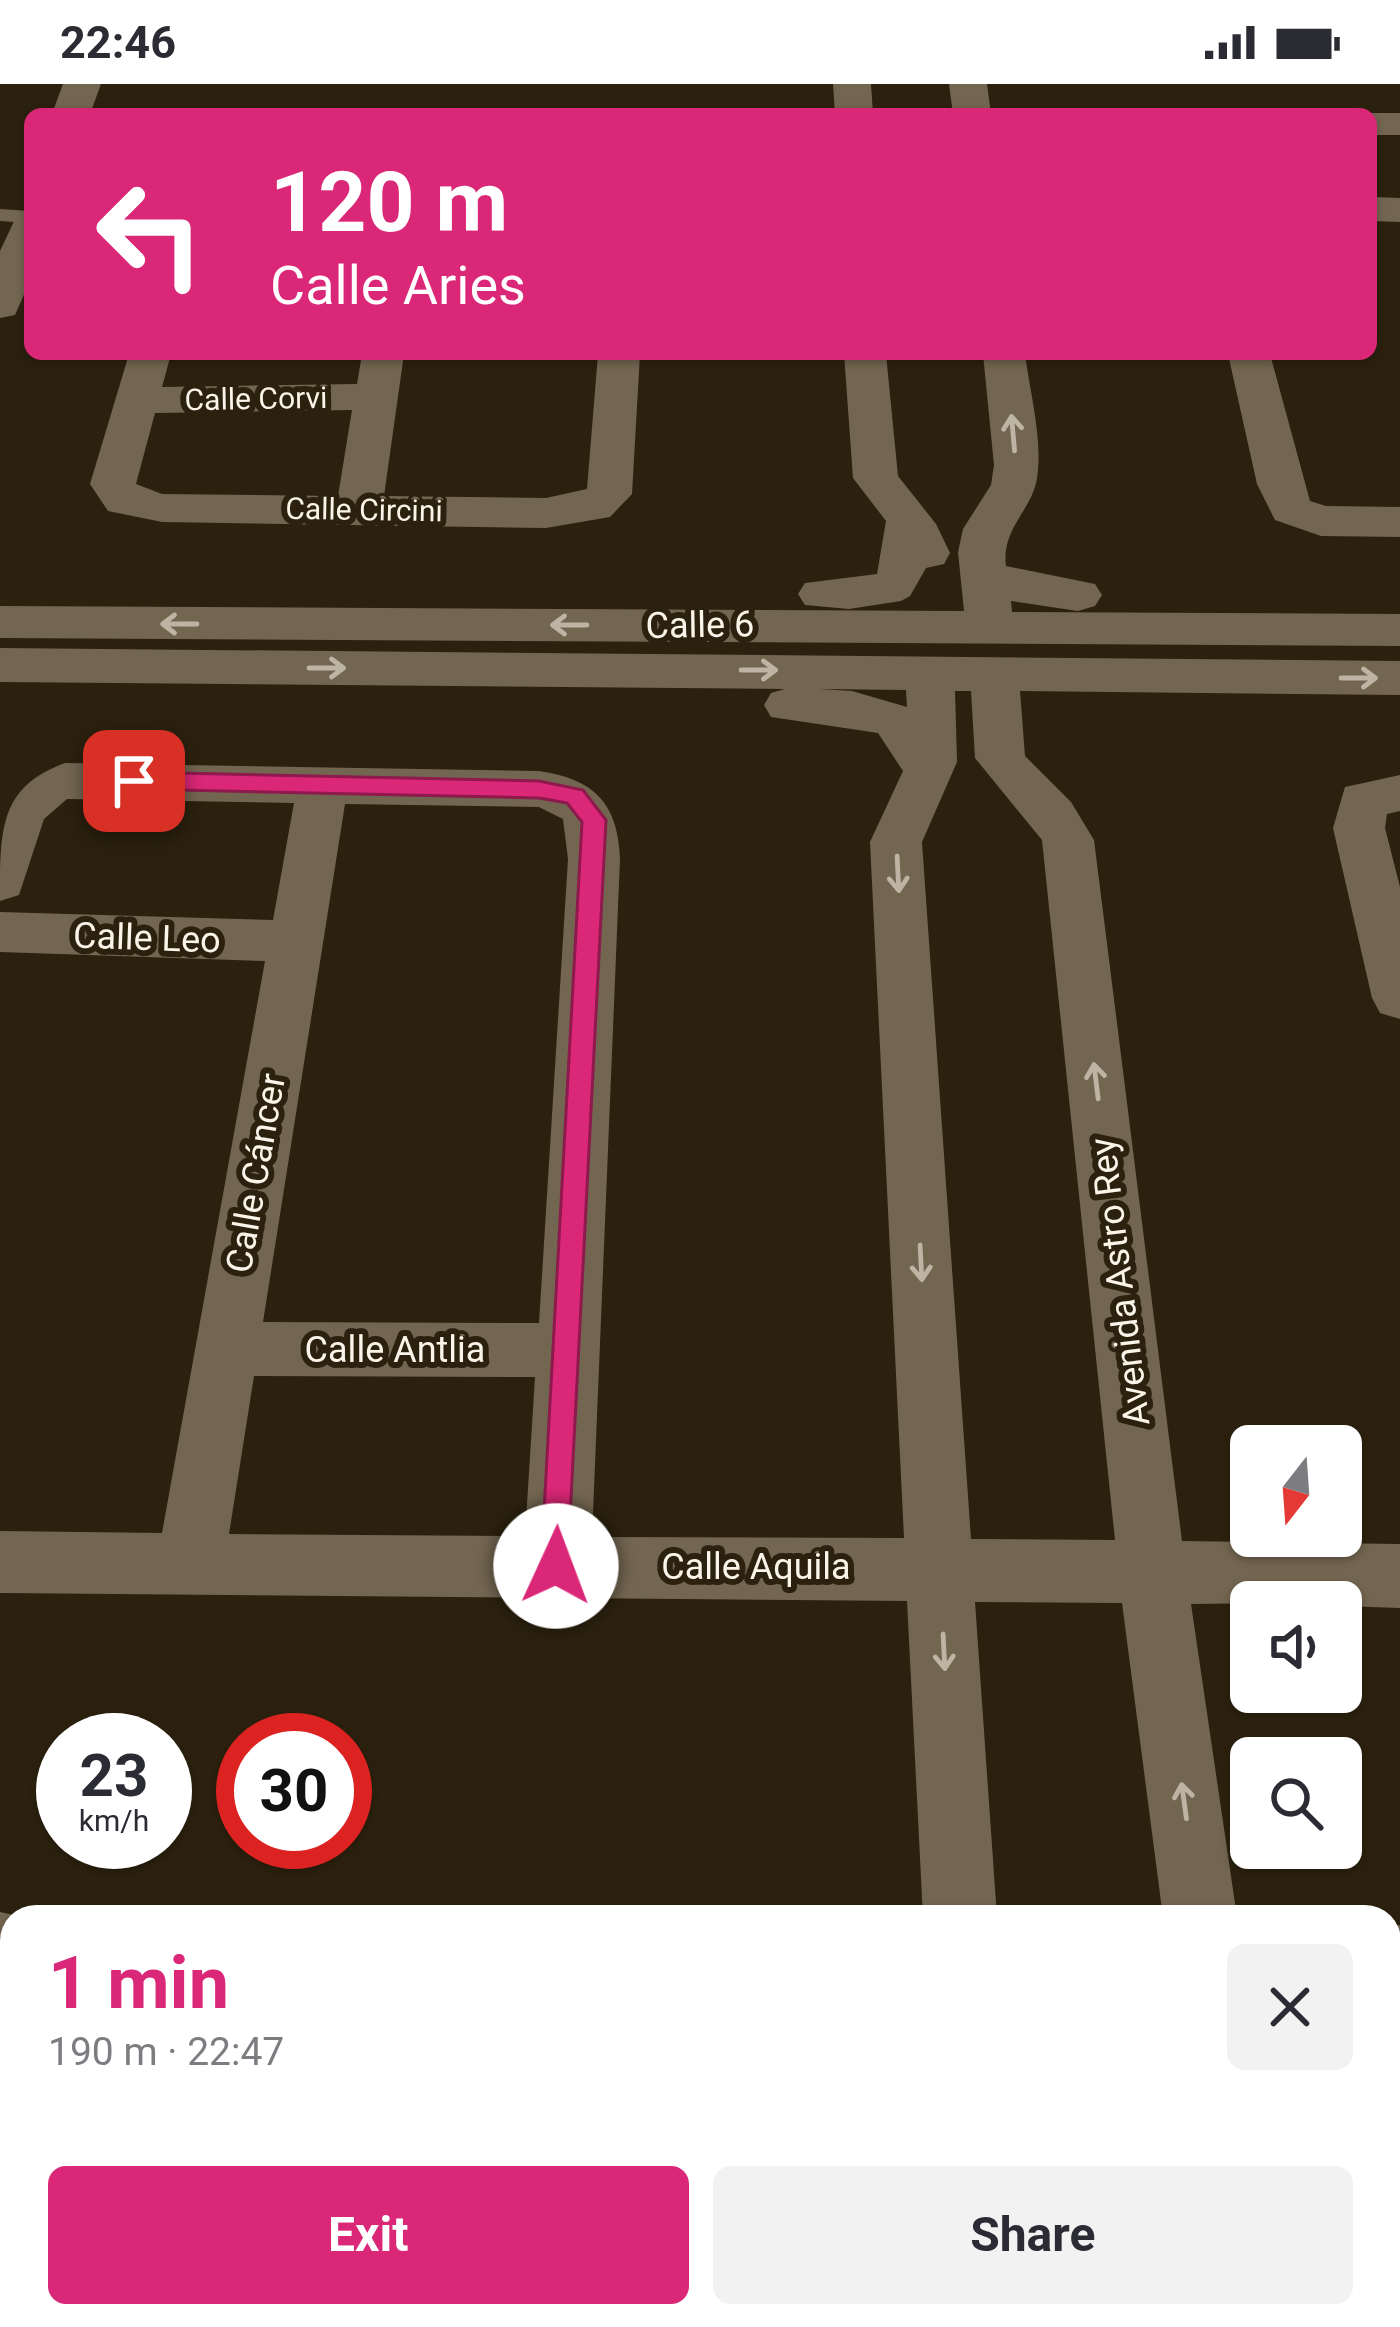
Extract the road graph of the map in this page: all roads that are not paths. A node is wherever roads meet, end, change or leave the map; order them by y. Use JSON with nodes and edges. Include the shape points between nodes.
{"nodes":[{"id":1,"x":24,"y":238,"type":"edge"},
{"id":2,"x":0,"y":306,"type":"edge"},
{"id":3,"x":148,"y":360,"type":"edge"},
{"id":4,"x":619,"y":360,"type":"edge"},
{"id":5,"x":866,"y":360,"type":"edge"},
{"id":6,"x":1005,"y":360,"type":"edge"},
{"id":7,"x":1251,"y":360,"type":"edge"},
{"id":8,"x":379,"y":376,"type":"edge"},
{"id":9,"x":137,"y":400,"type":"junction"},
{"id":10,"x":359,"y":509,"type":"junction"},
{"id":11,"x":905,"y":514,"type":"junction"},
{"id":12,"x":994,"y":515,"type":"junction"},
{"id":13,"x":1400,"y":522,"type":"edge"},
{"id":14,"x":980,"y":573,"type":"junction"},
{"id":15,"x":0,"y":622,"type":"edge"},
{"id":16,"x":1282,"y":628,"type":"junction"},
{"id":17,"x":1400,"y":630,"type":"edge"},
{"id":18,"x":415,"y":646,"type":"junction"},
{"id":19,"x":626,"y":647,"type":"junction"},
{"id":20,"x":929,"y":647,"type":"junction"},
{"id":21,"x":0,"y":665,"type":"edge"},
{"id":22,"x":994,"y":668,"type":"junction"},
{"id":23,"x":1400,"y":678,"type":"edge"},
{"id":24,"x":1295,"y":679,"type":"junction"},
{"id":25,"x":926,"y":779,"type":"junction"},
{"id":26,"x":323,"y":782,"type":"junction"},
{"id":27,"x":1039,"y":795,"type":"junction"},
{"id":28,"x":1382,"y":796,"type":"edge"},
{"id":29,"x":0,"y":881,"type":"edge"},
{"id":30,"x":0,"y":932,"type":"edge"},
{"id":31,"x":295,"y":941,"type":"junction"},
{"id":32,"x":1400,"y":998,"type":"edge"},
{"id":33,"x":224,"y":1349,"type":"junction"},
{"id":34,"x":566,"y":1350,"type":"junction"},
{"id":35,"x":0,"y":1562,"type":"edge"},
{"id":36,"x":190,"y":1565,"type":"junction"},
{"id":37,"x":556,"y":1566,"type":"junction"},
{"id":38,"x":939,"y":1566,"type":"junction"},
{"id":39,"x":1153,"y":1571,"type":"junction"},
{"id":40,"x":1400,"y":1576,"type":"edge"},
{"id":41,"x":959,"y":1905,"type":"edge"},
{"id":42,"x":1199,"y":1905,"type":"edge"}],
"edges":[{"from":1,"to":2,"type":"street"},
{"from":3,"to":9,"type":"street"},
{"from":4,"to":10,"type":"street","name":"Calle Circini","via":[[603,503],[545,513]]},
{"from":5,"to":11,"type":"street","via":[[876,478]]},
{"from":12,"to":6,"type":"street","name":"Avenida Astro Rey","one_way":true,"via":[[1014,485],[1016,465]]},
{"from":7,"to":13,"type":"street","via":[[1286,502],[1300,516]]},
{"from":8,"to":9,"type":"street","name":"Calle Corvi"},
{"from":8,"to":10,"type":"street"},
{"from":9,"to":10,"type":"street","name":"Calle Circini","via":[[113,484],[124,500],[162,508]]},
{"from":11,"to":12,"type":"street"},
{"from":11,"to":19,"type":"street","via":[[907,568],[892,587],[688,596],[657,604]]},
{"from":11,"to":20,"type":"street","via":[[927,553]]},
{"from":12,"to":14,"type":"street","name":"Avenida Astro Rey"},
{"from":14,"to":16,"type":"street","via":[[1039,592],[1239,601],[1271,612]]},
{"from":14,"to":22,"type":"street","name":"Avenida Astro Rey"},
{"from":18,"to":15,"type":"street","name":"Calle 6","one_way":true},
{"from":16,"to":17,"type":"street","name":"Calle 6"},
{"from":16,"to":22,"type":"street","name":"Calle 6"},
{"from":16,"to":24,"type":"street"},
{"from":18,"to":19,"type":"street","name":"Calle 6"},
{"from":21,"to":18,"type":"street","name":"Calle 6","one_way":true},
{"from":19,"to":20,"type":"street","name":"Calle 6"},
{"from":19,"to":25,"type":"street","via":[[688,700],[871,712],[896,721]]},
{"from":20,"to":22,"type":"street","name":"Calle 6"},
{"from":20,"to":25,"type":"street","via":[[934,737]]},
{"from":22,"to":24,"type":"street","via":[[1231,702],[1276,693]]},
{"from":22,"to":27,"type":"street","name":"Avenida Astro Rey","via":[[998,749],[1005,766]]},
{"from":24,"to":23,"type":"street","one_way":true},
{"from":25,"to":27,"type":"street"},
{"from":25,"to":38,"type":"street","one_way":true,"via":[[896,842]]},
{"from":26,"to":29,"type":"street","via":[[44,785],[20,812]]},
{"from":26,"to":31,"type":"street","name":"Calle Cáncer"},
{"from":26,"to":34,"type":"street","via":[[562,791],[594,820]]},
{"from":39,"to":27,"type":"street","name":"Avenida Astro Rey","one_way":true,"via":[[1068,840]]},
{"from":28,"to":32,"type":"street","via":[[1359,828]]},
{"from":30,"to":31,"type":"street","name":"Calle Leo"},
{"from":31,"to":33,"type":"street","name":"Calle Cáncer"},
{"from":33,"to":34,"type":"street","name":"Calle Antlia"},
{"from":33,"to":36,"type":"street","name":"Calle Cáncer"},
{"from":34,"to":37,"type":"street"},
{"from":35,"to":36,"type":"street","name":"Calle Aquila"},
{"from":36,"to":37,"type":"street","name":"Calle Aquila"},
{"from":37,"to":38,"type":"street","name":"Calle Aquila"},
{"from":38,"to":39,"type":"street","name":"Calle Aquila"},
{"from":38,"to":41,"type":"street","one_way":true},
{"from":39,"to":40,"type":"street","name":"Calle Aquila"},
{"from":42,"to":39,"type":"street","name":"Avenida Astro Rey","one_way":true}]}
